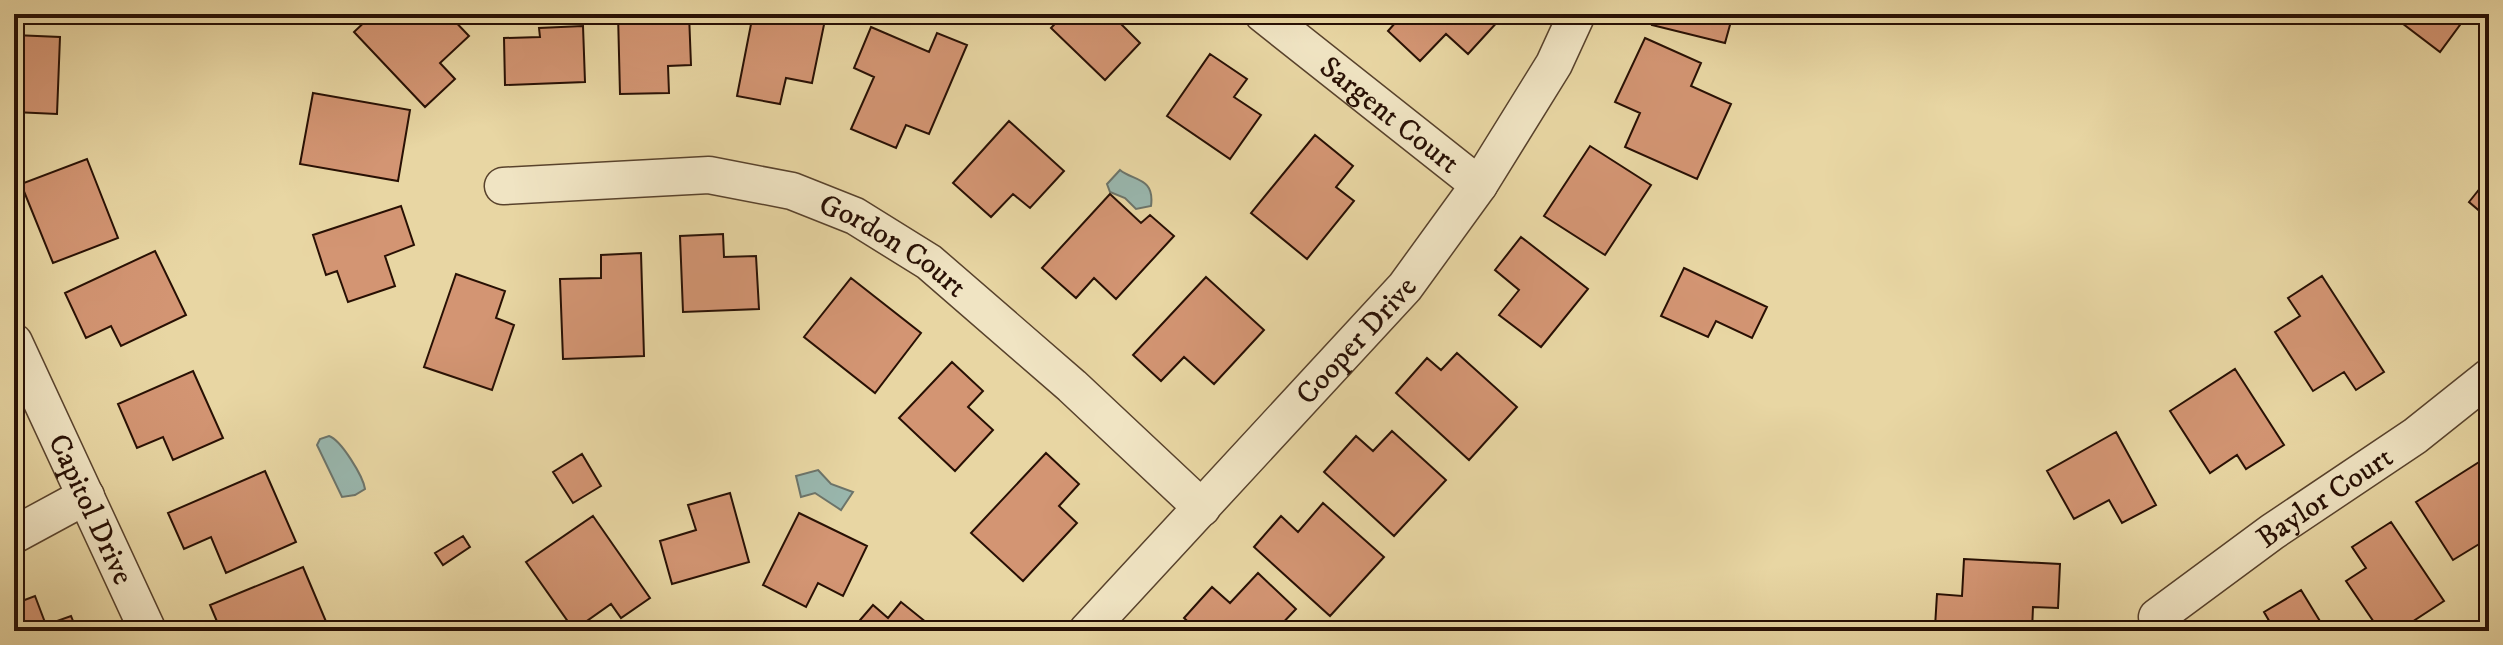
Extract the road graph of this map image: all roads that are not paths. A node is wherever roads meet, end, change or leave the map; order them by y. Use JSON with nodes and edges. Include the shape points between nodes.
{"nodes":[{"id":1,"x":1263,"y":14,"type":"edge"},
{"id":2,"x":1577,"y":14,"type":"edge"},
{"id":3,"x":1479,"y":185,"type":"junction"},
{"id":4,"x":503,"y":186,"type":"dead end"},
{"id":5,"x":14,"y":342,"type":"edge"},
{"id":6,"x":2489,"y":377,"type":"edge"},
{"id":7,"x":86,"y":496,"type":"junction"},
{"id":8,"x":1202,"y":508,"type":"junction"},
{"id":9,"x":14,"y":535,"type":"edge"},
{"id":10,"x":2157,"y":617,"type":"dead end"},
{"id":11,"x":148,"y":631,"type":"edge"},
{"id":12,"x":1087,"y":631,"type":"edge"}],
"edges":[{"from":1,"to":3,"type":"street","name":"Sargent Court"},
{"from":2,"to":3,"type":"street","name":"Cooper Drive","via":[[1554,64]]},
{"from":3,"to":8,"type":"street","name":"Cooper Drive","via":[[1405,287]]},
{"from":4,"to":8,"type":"street","name":"Gordon Court","via":[[709,175],[792,191],[855,216],[929,262]]},
{"from":5,"to":7,"type":"street","name":"Capitol Drive"},
{"from":6,"to":10,"type":"street","name":"Baylor Court","via":[[2415,436]]},
{"from":7,"to":9,"type":"street"},
{"from":7,"to":11,"type":"street","name":"Capitol Drive"},
{"from":8,"to":12,"type":"street","name":"Cooper Drive"}]}
